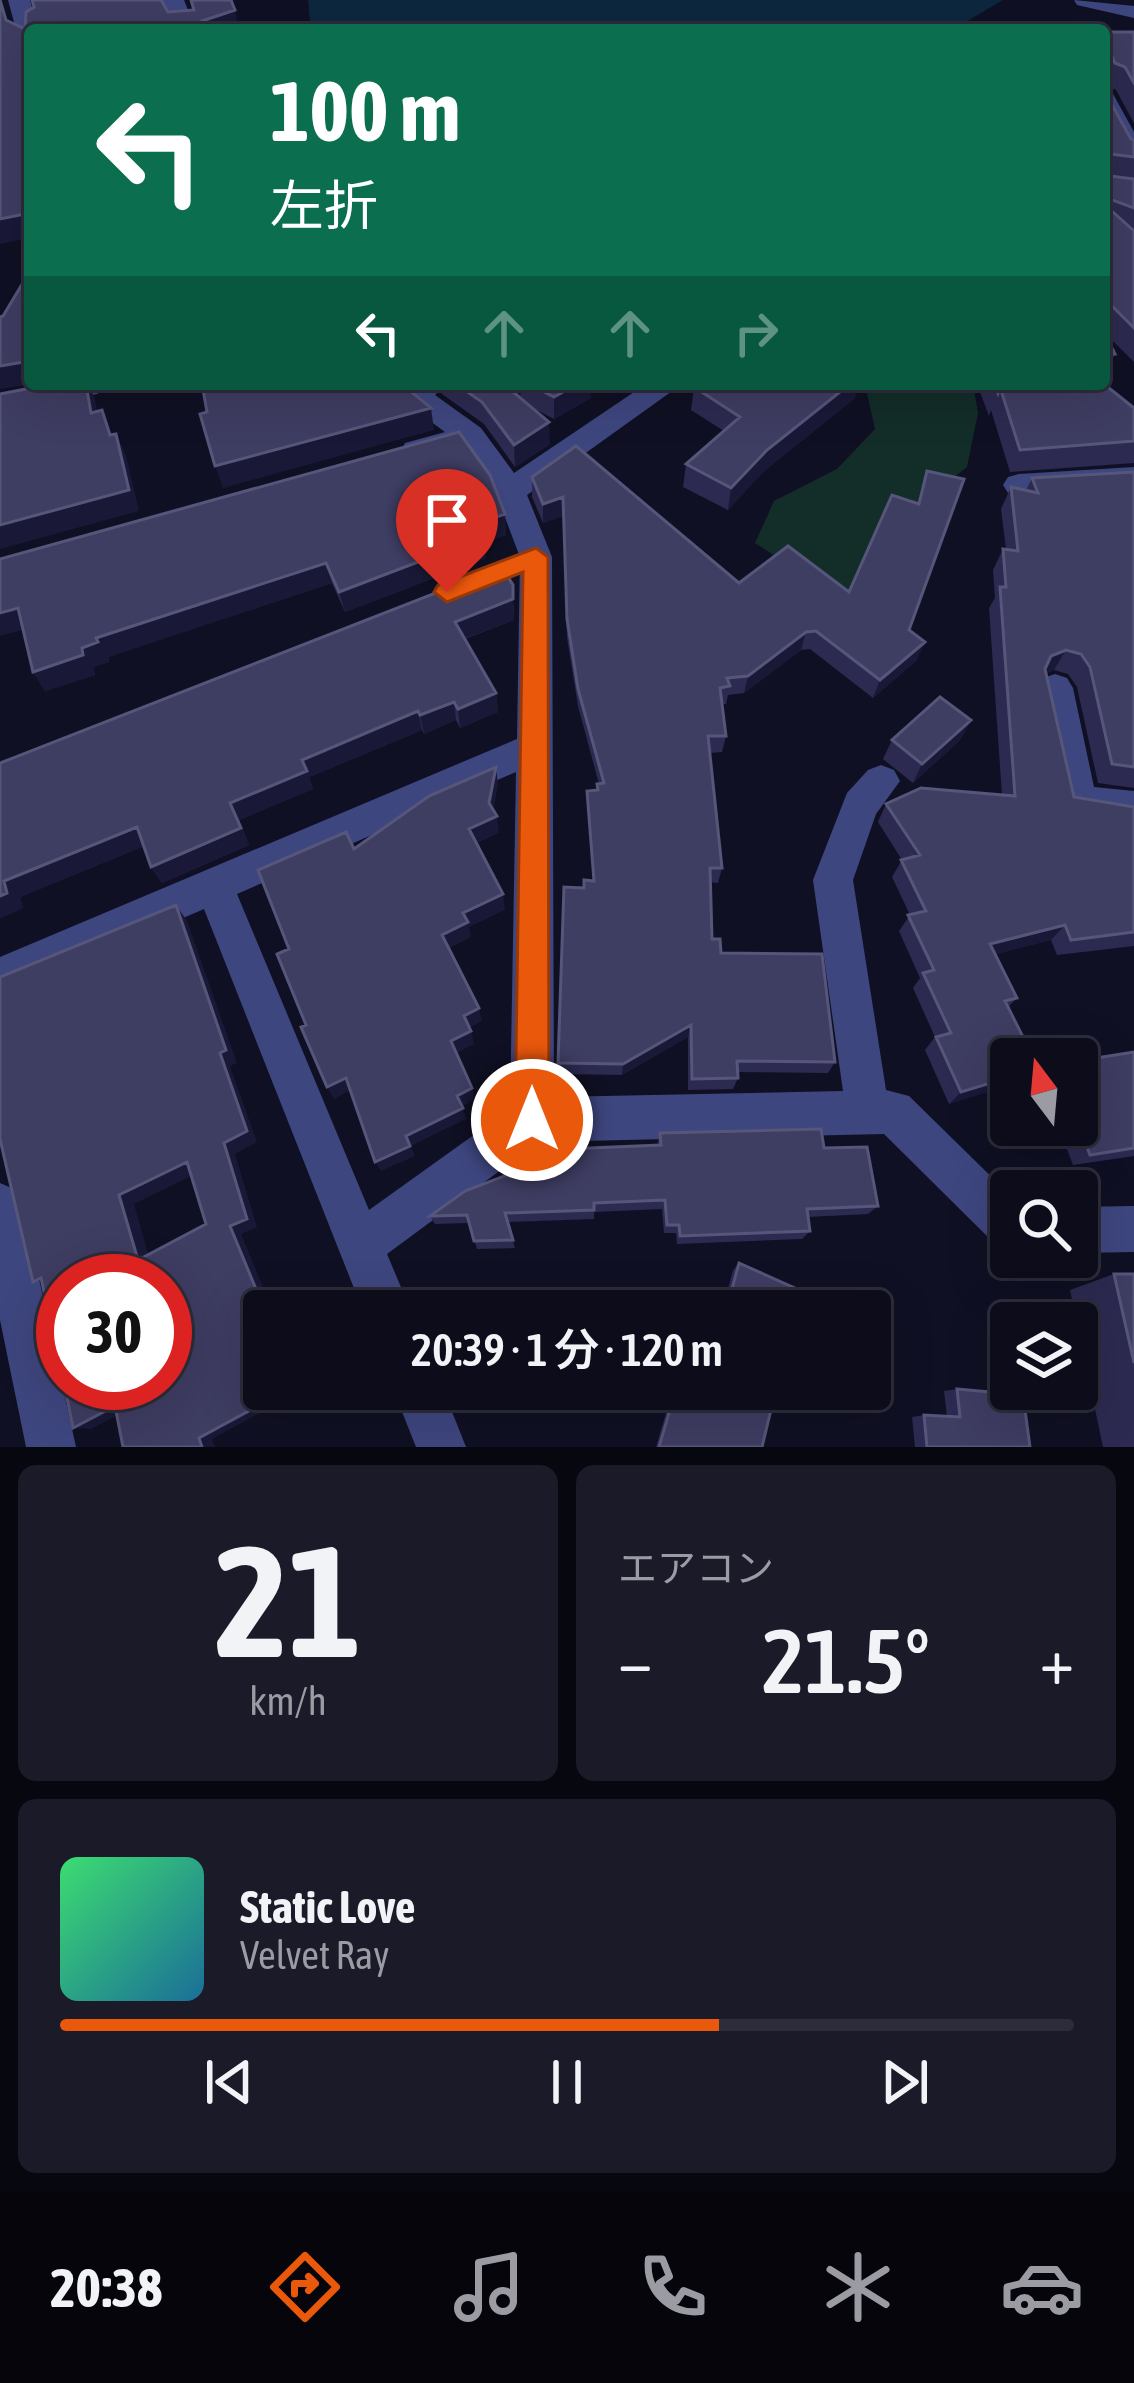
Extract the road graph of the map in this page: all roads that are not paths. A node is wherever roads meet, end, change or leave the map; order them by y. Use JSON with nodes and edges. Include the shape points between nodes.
{"nodes":[{"id":1,"x":1085,"y":0,"type":"edge"},
{"id":2,"x":1134,"y":12,"type":"edge"},
{"id":3,"x":1110,"y":105,"type":"edge"},
{"id":4,"x":1130,"y":141,"type":"edge"},
{"id":5,"x":69,"y":390,"type":"edge"},
{"id":6,"x":422,"y":390,"type":"edge"},
{"id":7,"x":658,"y":390,"type":"edge"},
{"id":8,"x":0,"y":404,"type":"edge"},
{"id":9,"x":470,"y":435,"type":"junction"},
{"id":10,"x":381,"y":460,"type":"edge"},
{"id":11,"x":1134,"y":478,"type":"edge"},
{"id":12,"x":1018,"y":485,"type":"edge"},
{"id":13,"x":510,"y":491,"type":"junction"},
{"id":14,"x":536,"y":557,"type":"junction"},
{"id":15,"x":491,"y":574,"type":"edge"},
{"id":16,"x":1055,"y":688,"type":"edge"},
{"id":17,"x":536,"y":747,"type":"junction"},
{"id":18,"x":881,"y":781,"type":"dead end"},
{"id":19,"x":1134,"y":808,"type":"edge"},
{"id":20,"x":214,"y":885,"type":"junction"},
{"id":21,"x":0,"y":977,"type":"edge"},
{"id":22,"x":868,"y":1113,"type":"junction"},
{"id":23,"x":532,"y":1120,"type":"junction"},
{"id":24,"x":0,"y":1206,"type":"edge"},
{"id":25,"x":990,"y":1207,"type":"edge"},
{"id":26,"x":1134,"y":1229,"type":"edge"},
{"id":27,"x":1098,"y":1230,"type":"edge"},
{"id":28,"x":360,"y":1245,"type":"junction"},
{"id":29,"x":378,"y":1290,"type":"edge"},
{"id":30,"x":426,"y":1410,"type":"edge"},
{"id":31,"x":51,"y":1447,"type":"edge"},
{"id":32,"x":441,"y":1447,"type":"edge"}],
"edges":[{"from":1,"to":2,"type":"street"},
{"from":3,"to":4,"type":"street"},
{"from":5,"to":8,"type":"street"},
{"from":6,"to":9,"type":"street","via":[[414,395]]},
{"from":7,"to":13,"type":"street"},
{"from":9,"to":10,"type":"street"},
{"from":9,"to":13,"type":"street"},
{"from":11,"to":12,"type":"street"},
{"from":13,"to":14,"type":"street"},
{"from":14,"to":15,"type":"street"},
{"from":14,"to":17,"type":"street"},
{"from":16,"to":19,"type":"street","via":[[1078,802]]},
{"from":17,"to":20,"type":"street"},
{"from":17,"to":23,"type":"street"},
{"from":18,"to":22,"type":"street","via":[[860,805],[832,880]]},
{"from":20,"to":21,"type":"street"},
{"from":20,"to":28,"type":"street"},
{"from":22,"to":23,"type":"street"},
{"from":22,"to":25,"type":"street","via":[[893,1112]]},
{"from":23,"to":28,"type":"street"},
{"from":24,"to":31,"type":"street"},
{"from":26,"to":27,"type":"street"},
{"from":28,"to":29,"type":"street"},
{"from":30,"to":32,"type":"street"}]}
